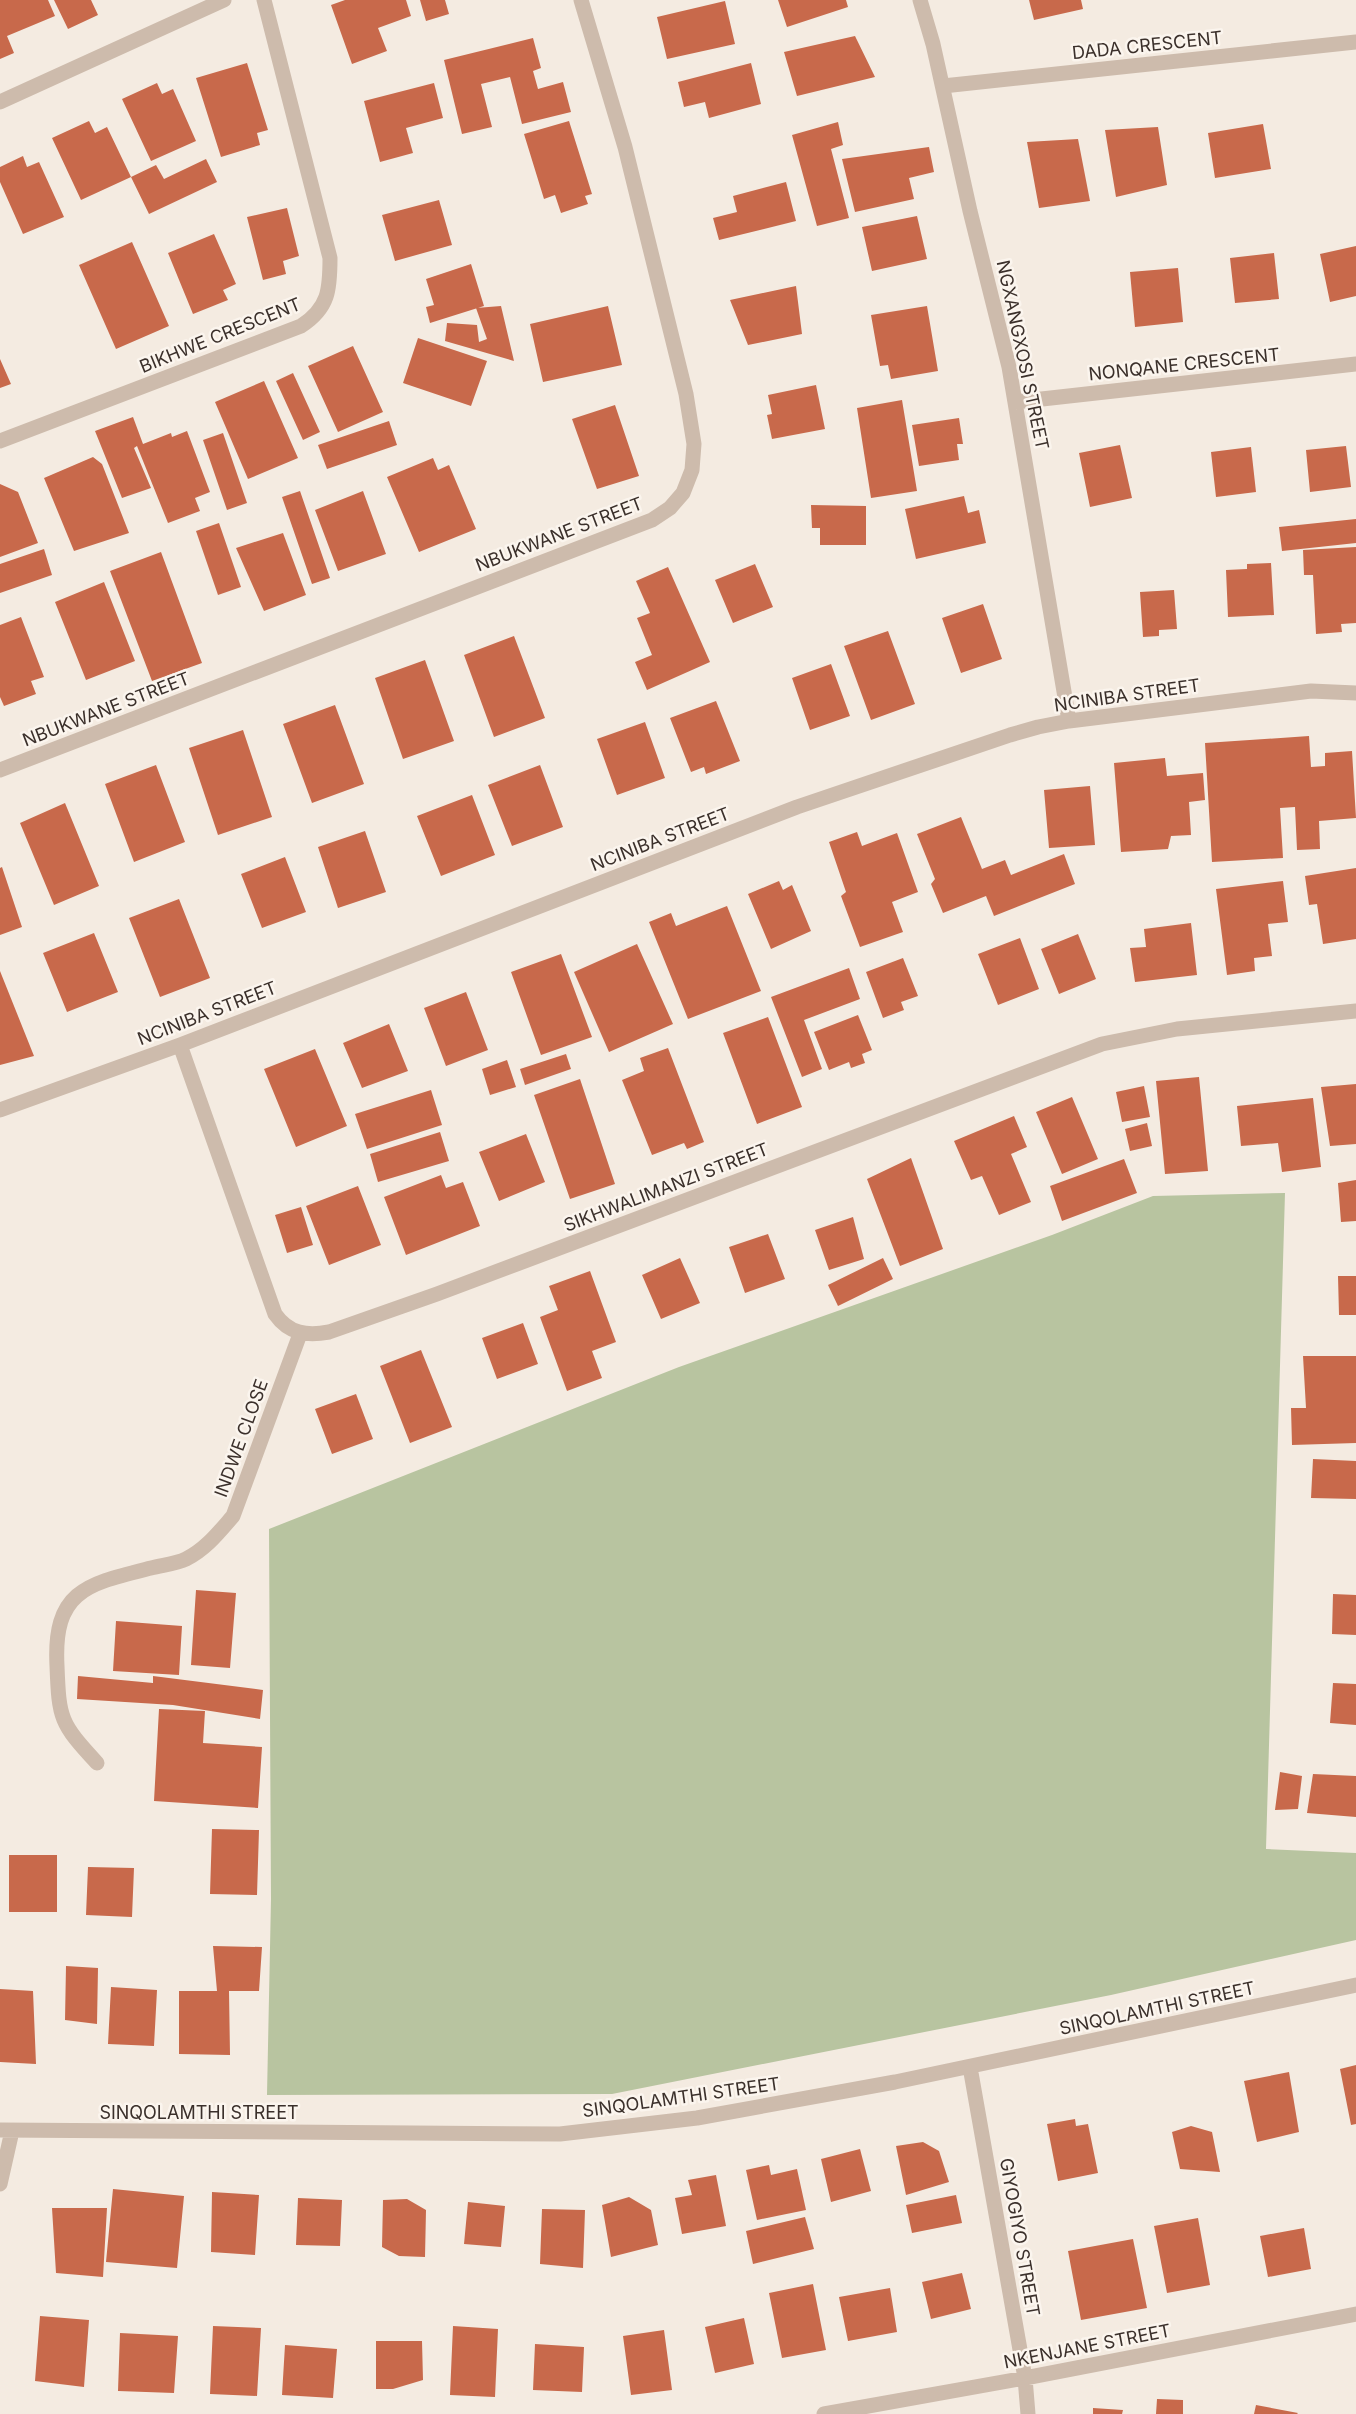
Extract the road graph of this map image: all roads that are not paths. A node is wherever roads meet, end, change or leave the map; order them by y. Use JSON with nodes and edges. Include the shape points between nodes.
{"nodes":[{"id":1,"x":224,"y":0,"type":"edge"},
{"id":2,"x":264,"y":0,"type":"edge"},
{"id":3,"x":581,"y":0,"type":"edge"},
{"id":4,"x":920,"y":0,"type":"edge"},
{"id":5,"x":1356,"y":42,"type":"edge"},
{"id":6,"x":943,"y":86,"type":"junction"},
{"id":7,"x":0,"y":102,"type":"edge"},
{"id":8,"x":1356,"y":364,"type":"edge"},
{"id":9,"x":1016,"y":402,"type":"junction"},
{"id":10,"x":0,"y":441,"type":"edge"},
{"id":11,"x":1356,"y":693,"type":"edge"},
{"id":12,"x":1069,"y":721,"type":"junction"},
{"id":13,"x":0,"y":770,"type":"edge"},
{"id":14,"x":1356,"y":1011,"type":"edge"},
{"id":15,"x":180,"y":1045,"type":"junction"},
{"id":16,"x":0,"y":1110,"type":"edge"},
{"id":17,"x":300,"y":1334,"type":"junction"},
{"id":18,"x":97,"y":1763,"type":"dead end"},
{"id":19,"x":1356,"y":1985,"type":"edge"},
{"id":20,"x":970,"y":2067,"type":"junction"},
{"id":21,"x":6,"y":2131,"type":"edge"},
{"id":22,"x":0,"y":2184,"type":"edge"},
{"id":23,"x":1356,"y":2314,"type":"edge"},
{"id":24,"x":1025,"y":2378,"type":"junction"},
{"id":25,"x":824,"y":2414,"type":"edge"},
{"id":26,"x":1028,"y":2414,"type":"edge"}],
"edges":[{"from":1,"to":7,"type":"street"},
{"from":2,"to":10,"type":"street","name":"BIKHWE CRESCENT","via":[[330,258],[325,302],[316,317],[301,326]]},
{"from":3,"to":13,"type":"street","name":"NBUKWANE STREET","via":[[625,147],[686,394],[694,461],[683,493],[652,520]]},
{"from":4,"to":6,"type":"street","name":"NGXANGXOSI STREET"},
{"from":5,"to":6,"type":"street","name":"DADA CRESCENT"},
{"from":6,"to":9,"type":"street","name":"NGXANGXOSI STREET"},
{"from":8,"to":9,"type":"street","name":"NONQANE CRESCENT"},
{"from":9,"to":12,"type":"street","name":"NGXANGXOSI STREET"},
{"from":11,"to":12,"type":"street","name":"NCINIBA STREET","via":[[1311,691]]},
{"from":12,"to":15,"type":"street","name":"NCINIBA STREET","via":[[1020,732],[797,807]]},
{"from":14,"to":17,"type":"street","name":"SIKHWALIMANZI STREET","via":[[1177,1029],[1102,1044],[437,1294],[329,1332]]},
{"from":15,"to":16,"type":"street","name":"NCINIBA STREET"},
{"from":15,"to":17,"type":"street","via":[[275,1314],[287,1328]]},
{"from":17,"to":18,"type":"street","name":"INDWE CLOSE","via":[[233,1516],[213,1539],[184,1560],[89,1587],[71,1600],[60,1619],[56,1642],[61,1716],[76,1741]]},
{"from":19,"to":20,"type":"street","name":"SINQOLAMTHI STREET"},
{"from":20,"to":21,"type":"street","name":"SINQOLAMTHI STREET","via":[[697,2118],[560,2134]]},
{"from":20,"to":24,"type":"street","name":"GIYOGIYO STREET"},
{"from":21,"to":22,"type":"street"},
{"from":23,"to":24,"type":"street","name":"NKENJANE STREET"},
{"from":24,"to":25,"type":"street","name":"NKENJANE STREET"},
{"from":24,"to":26,"type":"street","name":"GIYOGIYO STREET"}]}
